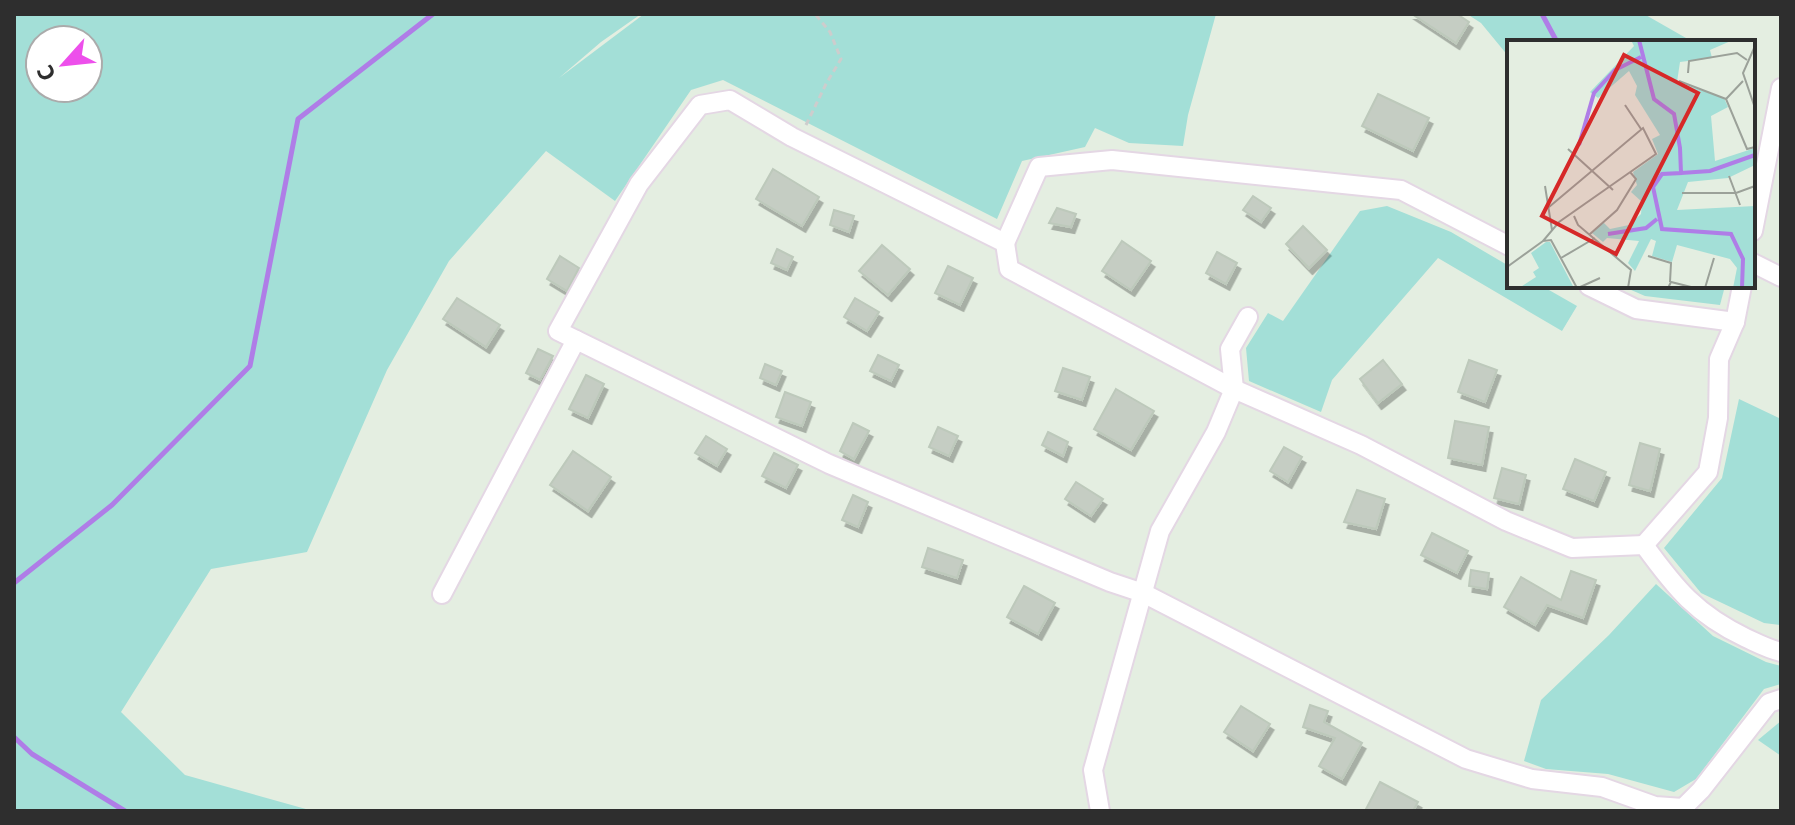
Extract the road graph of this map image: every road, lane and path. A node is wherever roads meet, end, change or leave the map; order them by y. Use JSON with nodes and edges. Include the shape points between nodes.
{"nodes":[{"id":1,"x":815,"y":14,"type":"edge"},
{"id":2,"x":1781,"y":88,"type":"edge"},
{"id":3,"x":792,"y":137,"type":"junction"},
{"id":4,"x":1755,"y":221,"type":"edge"},
{"id":5,"x":1005,"y":243,"type":"junction"},
{"id":6,"x":1507,"y":245,"type":"edge"},
{"id":7,"x":1755,"y":264,"type":"edge"},
{"id":8,"x":1781,"y":277,"type":"edge"},
{"id":9,"x":1593,"y":288,"type":"edge"},
{"id":10,"x":1742,"y":288,"type":"edge"},
{"id":11,"x":1248,"y":317,"type":"dead end"},
{"id":12,"x":1735,"y":322,"type":"junction"},
{"id":13,"x":576,"y":340,"type":"junction"},
{"id":14,"x":1234,"y":389,"type":"junction"},
{"id":15,"x":1644,"y":545,"type":"junction"},
{"id":16,"x":1143,"y":593,"type":"junction"},
{"id":17,"x":442,"y":594,"type":"dead end"},
{"id":18,"x":1781,"y":652,"type":"edge"},
{"id":19,"x":1781,"y":699,"type":"edge"},
{"id":20,"x":1682,"y":809,"type":"edge"},
{"id":21,"x":1100,"y":811,"type":"edge"}],
"edges":[{"from":1,"to":3,"type":"path","via":[[841,59],[807,124]]},
{"from":2,"to":4,"type":"street"},
{"from":3,"to":5,"type":"street"},
{"from":3,"to":13,"type":"street","via":[[730,100],[700,105],[639,184],[558,331]]},
{"from":5,"to":6,"type":"street","via":[[1039,167],[1112,160],[1401,190]]},
{"from":5,"to":14,"type":"street","via":[[1009,269]]},
{"from":7,"to":8,"type":"street"},
{"from":9,"to":12,"type":"street","via":[[1636,309]]},
{"from":10,"to":12,"type":"street"},
{"from":11,"to":14,"type":"street","via":[[1230,349]]},
{"from":12,"to":15,"type":"street","via":[[1719,359],[1718,418],[1708,472]]},
{"from":13,"to":16,"type":"street","via":[[829,464]]},
{"from":13,"to":17,"type":"street"},
{"from":14,"to":15,"type":"street","via":[[1572,548]]},
{"from":14,"to":16,"type":"street","via":[[1160,531]]},
{"from":15,"to":18,"type":"street","via":[[1676,590],[1716,624]]},
{"from":16,"to":20,"type":"street","via":[[1466,759],[1532,779],[1602,787],[1655,806]]},
{"from":16,"to":21,"type":"street","via":[[1093,770]]},
{"from":19,"to":20,"type":"street","via":[[1769,703]]}]}
